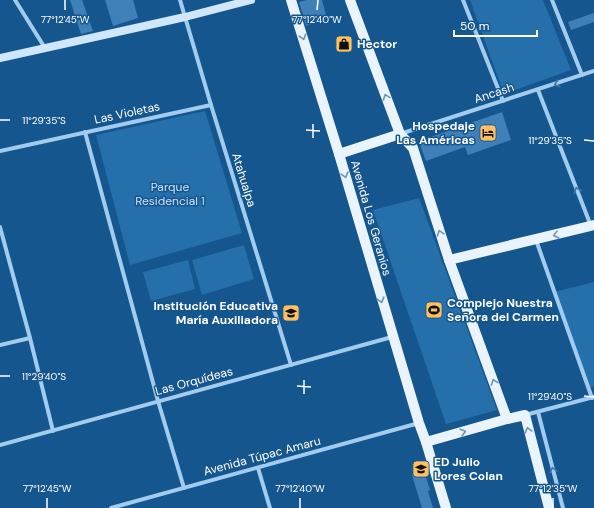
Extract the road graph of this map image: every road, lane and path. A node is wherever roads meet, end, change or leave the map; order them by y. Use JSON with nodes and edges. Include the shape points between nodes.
{"nodes":[{"id":1,"x":15,"y":0,"type":"edge"},
{"id":2,"x":180,"y":0,"type":"edge"},
{"id":3,"x":251,"y":0,"type":"edge"},
{"id":4,"x":291,"y":0,"type":"edge"},
{"id":5,"x":350,"y":0,"type":"edge"},
{"id":6,"x":463,"y":0,"type":"edge"},
{"id":7,"x":552,"y":0,"type":"edge"},
{"id":8,"x":185,"y":17,"type":"junction"},
{"id":9,"x":45,"y":48,"type":"junction"},
{"id":10,"x":0,"y":58,"type":"edge"},
{"id":11,"x":594,"y":72,"type":"edge"},
{"id":12,"x":582,"y":75,"type":"junction"},
{"id":13,"x":538,"y":90,"type":"junction"},
{"id":14,"x":503,"y":101,"type":"junction"},
{"id":15,"x":211,"y":104,"type":"junction"},
{"id":16,"x":85,"y":132,"type":"junction"},
{"id":17,"x":400,"y":134,"type":"junction"},
{"id":18,"x":0,"y":151,"type":"edge"},
{"id":19,"x":339,"y":154,"type":"junction"},
{"id":20,"x":593,"y":226,"type":"edge"},
{"id":21,"x":0,"y":227,"type":"edge"},
{"id":22,"x":536,"y":240,"type":"junction"},
{"id":23,"x":2,"y":245,"type":"edge"},
{"id":24,"x":449,"y":260,"type":"junction"},
{"id":25,"x":392,"y":337,"type":"junction"},
{"id":26,"x":30,"y":338,"type":"junction"},
{"id":27,"x":0,"y":345,"type":"edge"},
{"id":28,"x":291,"y":365,"type":"junction"},
{"id":29,"x":593,"y":398,"type":"edge"},
{"id":30,"x":158,"y":401,"type":"junction"},
{"id":31,"x":538,"y":412,"type":"junction"},
{"id":32,"x":525,"y":415,"type":"junction"},
{"id":33,"x":507,"y":419,"type":"junction"},
{"id":34,"x":419,"y":423,"type":"junction"},
{"id":35,"x":53,"y":431,"type":"junction"},
{"id":36,"x":426,"y":442,"type":"junction"},
{"id":37,"x":0,"y":445,"type":"edge"},
{"id":38,"x":258,"y":468,"type":"junction"},
{"id":39,"x":184,"y":488,"type":"junction"},
{"id":40,"x":111,"y":508,"type":"edge"},
{"id":41,"x":270,"y":508,"type":"edge"},
{"id":42,"x":446,"y":508,"type":"edge"},
{"id":43,"x":549,"y":508,"type":"edge"},
{"id":44,"x":563,"y":508,"type":"edge"}],
"edges":[{"from":1,"to":9,"type":"street"},
{"from":2,"to":8,"type":"street","name":"Atahualpa"},
{"from":3,"to":8,"type":"street"},
{"from":4,"to":19,"type":"main road","name":"Avenida Los Geranios","one_way":true},
{"from":17,"to":5,"type":"main road","one_way":true},
{"from":6,"to":14,"type":"street"},
{"from":7,"to":12,"type":"street"},
{"from":8,"to":9,"type":"street"},
{"from":8,"to":15,"type":"street","name":"Atahualpa"},
{"from":9,"to":10,"type":"street"},
{"from":11,"to":12,"type":"street","name":"Ancash"},
{"from":12,"to":13,"type":"street","name":"Ancash","one_way":true},
{"from":13,"to":14,"type":"street","name":"Ancash"},
{"from":20,"to":13,"type":"street","one_way":true},
{"from":14,"to":17,"type":"street","name":"Ancash"},
{"from":15,"to":16,"type":"street","name":"Las Violetas"},
{"from":15,"to":28,"type":"street","name":"Atahualpa"},
{"from":16,"to":18,"type":"street","name":"Las Violetas"},
{"from":16,"to":30,"type":"street"},
{"from":17,"to":19,"type":"main road"},
{"from":24,"to":17,"type":"main road","one_way":true,"via":[[413,148]]},
{"from":19,"to":25,"type":"main road","name":"Avenida Los Geranios","one_way":true},
{"from":20,"to":22,"type":"main road","one_way":true},
{"from":21,"to":23,"type":"street"},
{"from":22,"to":24,"type":"main road"},
{"from":22,"to":29,"type":"street"},
{"from":23,"to":26,"type":"street"},
{"from":33,"to":24,"type":"main road","one_way":true},
{"from":25,"to":28,"type":"street","name":"Las Orquídeas"},
{"from":25,"to":34,"type":"main road","name":"Avenida Los Geranios"},
{"from":26,"to":27,"type":"street"},
{"from":26,"to":35,"type":"street"},
{"from":28,"to":30,"type":"street","name":"Las Orquídeas"},
{"from":29,"to":31,"type":"street"},
{"from":30,"to":35,"type":"street","name":"Las Orquídeas"},
{"from":30,"to":39,"type":"street"},
{"from":31,"to":32,"type":"street"},
{"from":44,"to":31,"type":"street","one_way":true},
{"from":32,"to":33,"type":"main road"},
{"from":43,"to":32,"type":"main road","one_way":true},
{"from":36,"to":33,"type":"main road","one_way":true},
{"from":34,"to":36,"type":"main road","name":"Avenida Los Geranios"},
{"from":34,"to":38,"type":"street","name":"Avenida Túpac Amaru"},
{"from":35,"to":37,"type":"street","name":"Las Orquídeas"},
{"from":36,"to":42,"type":"main road","name":"Avenida Los Geranios"},
{"from":38,"to":39,"type":"street","name":"Avenida Túpac Amaru"},
{"from":38,"to":41,"type":"street"},
{"from":39,"to":40,"type":"street","name":"Avenida Túpac Amaru"}]}
